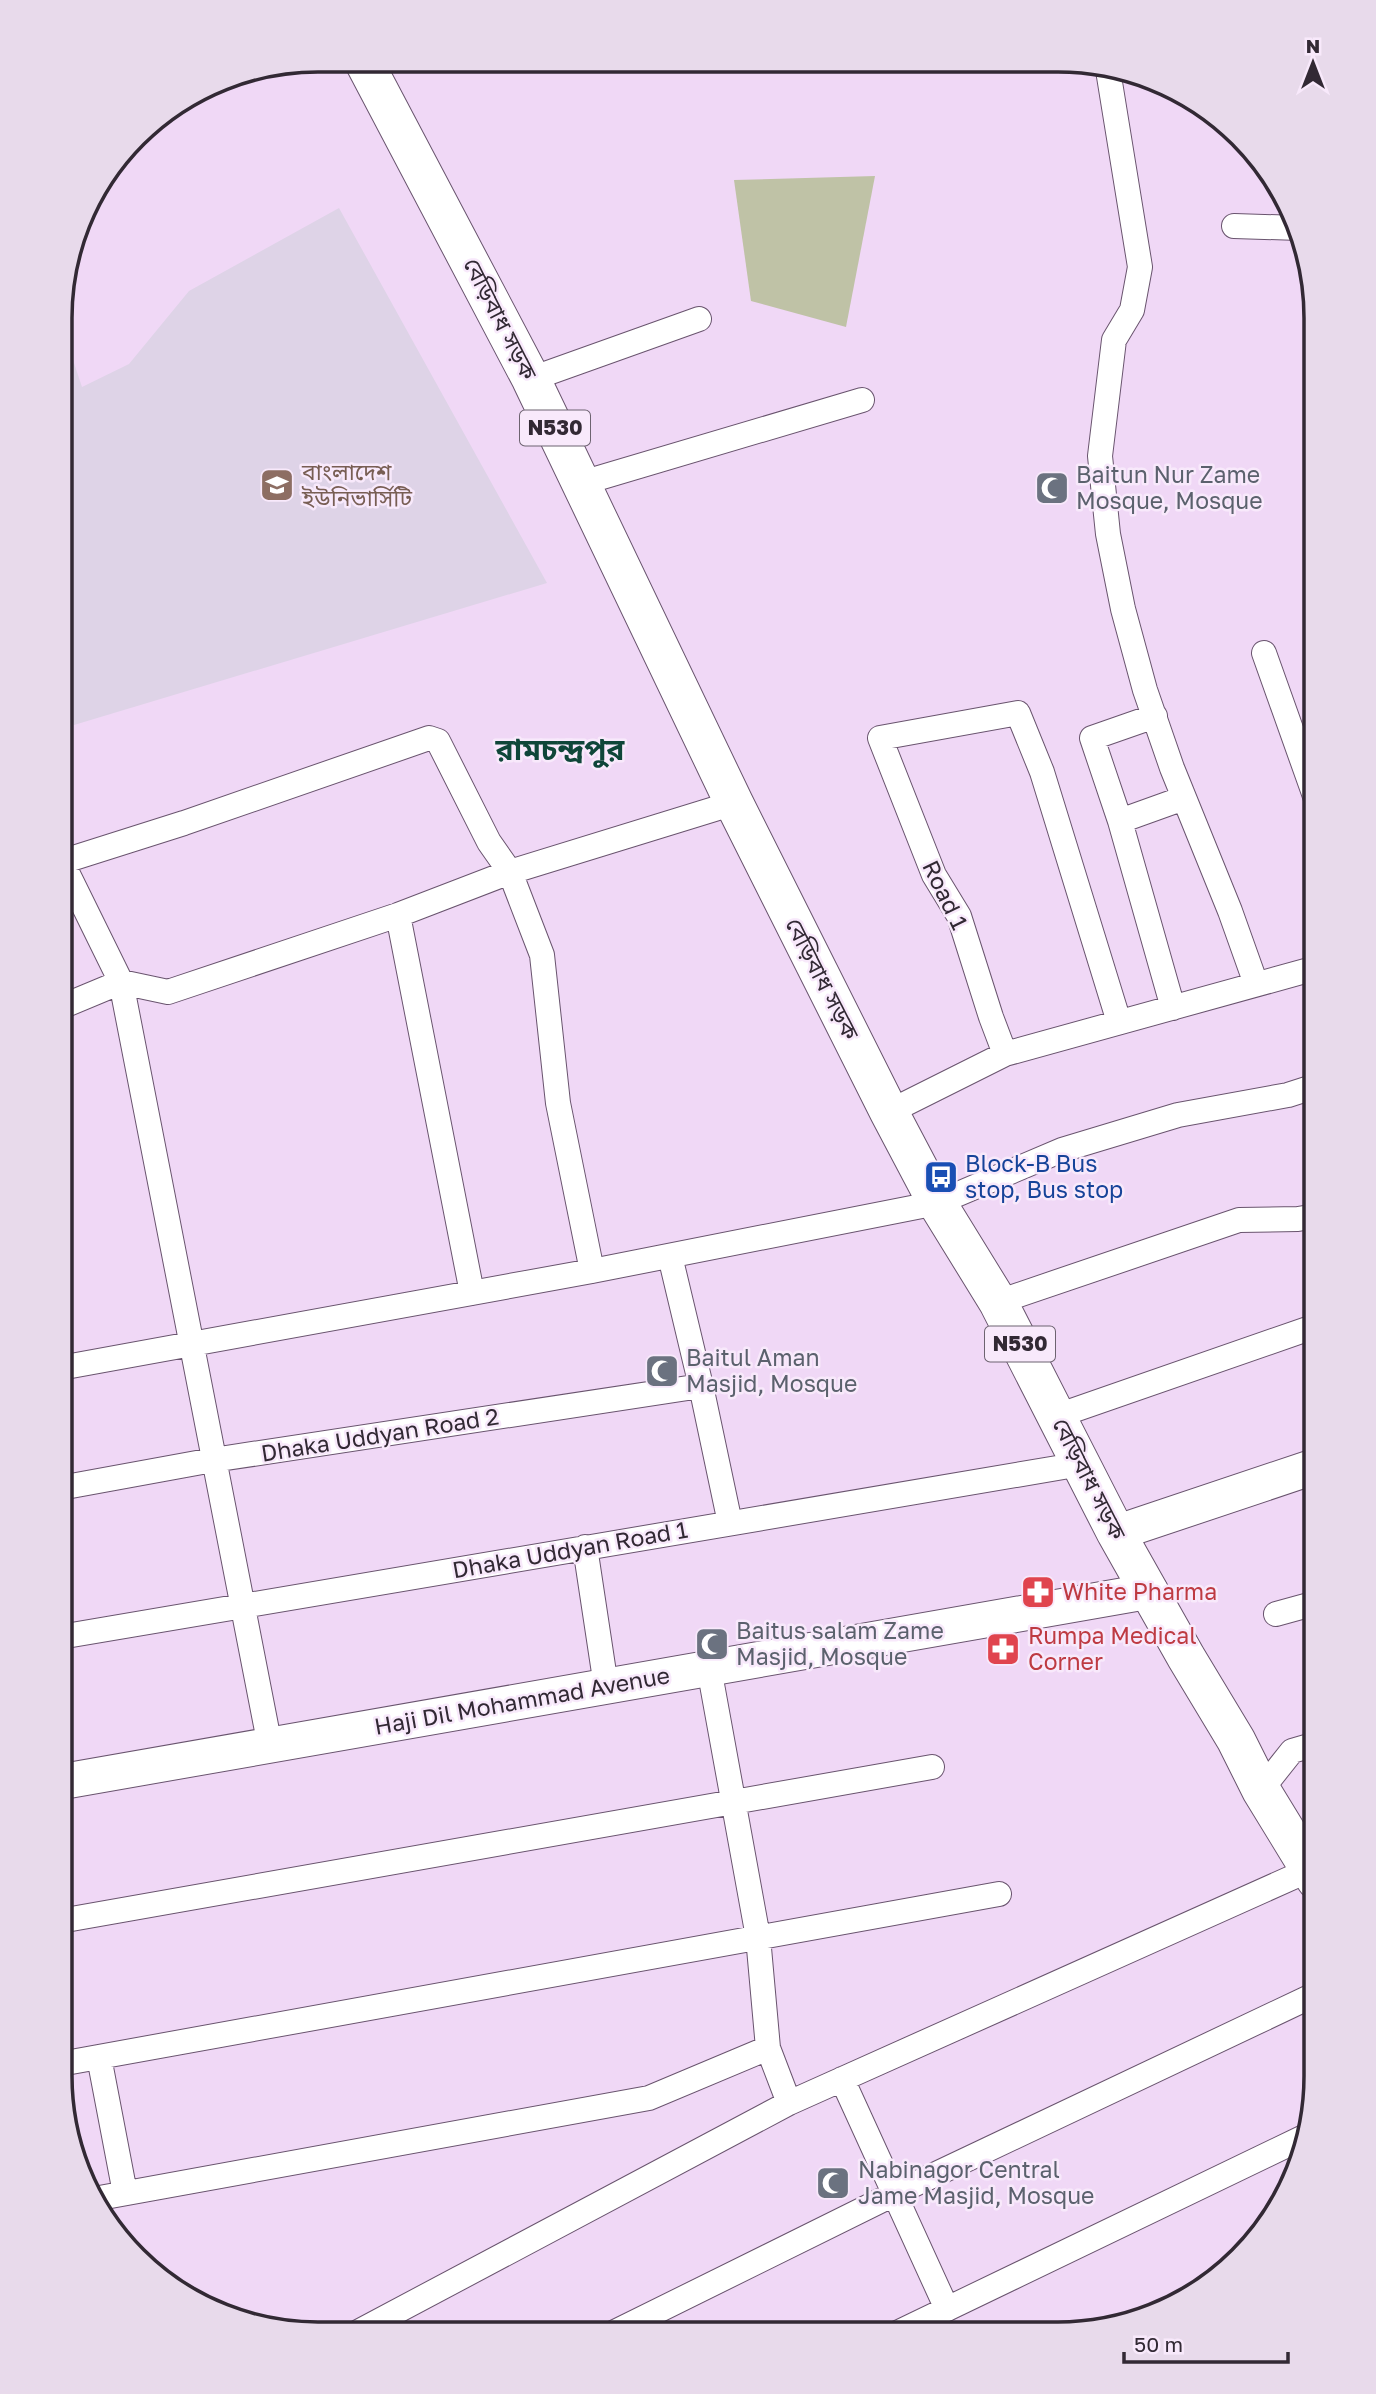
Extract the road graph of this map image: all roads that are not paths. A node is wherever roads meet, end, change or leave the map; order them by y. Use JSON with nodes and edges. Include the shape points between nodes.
{"nodes":[{"id":1,"x":369,"y":72,"type":"edge"},
{"id":2,"x":1109,"y":77,"type":"edge"},
{"id":3,"x":1234,"y":226,"type":"dead end"},
{"id":4,"x":1286,"y":228,"type":"edge"},
{"id":5,"x":699,"y":319,"type":"dead end"},
{"id":6,"x":531,"y":379,"type":"junction"},
{"id":7,"x":862,"y":400,"type":"dead end"},
{"id":8,"x":582,"y":483,"type":"junction"},
{"id":9,"x":1264,"y":653,"type":"dead end"},
{"id":10,"x":1155,"y":716,"type":"junction"},
{"id":11,"x":1304,"y":765,"type":"edge"},
{"id":12,"x":1184,"y":798,"type":"junction"},
{"id":13,"x":734,"y":803,"type":"junction"},
{"id":14,"x":1120,"y":821,"type":"junction"},
{"id":15,"x":72,"y":858,"type":"edge"},
{"id":16,"x":510,"y":872,"type":"junction"},
{"id":17,"x":72,"y":883,"type":"edge"},
{"id":18,"x":398,"y":915,"type":"junction"},
{"id":19,"x":1304,"y":971,"type":"edge"},
{"id":20,"x":121,"y":982,"type":"junction"},
{"id":21,"x":1256,"y":984,"type":"junction"},
{"id":22,"x":72,"y":1002,"type":"edge"},
{"id":23,"x":1173,"y":1008,"type":"junction"},
{"id":24,"x":1119,"y":1022,"type":"junction"},
{"id":25,"x":1005,"y":1054,"type":"junction"},
{"id":26,"x":1304,"y":1090,"type":"edge"},
{"id":27,"x":889,"y":1112,"type":"junction"},
{"id":28,"x":937,"y":1203,"type":"junction"},
{"id":29,"x":1304,"y":1218,"type":"edge"},
{"id":30,"x":670,"y":1256,"type":"junction"},
{"id":31,"x":592,"y":1271,"type":"junction"},
{"id":32,"x":472,"y":1293,"type":"junction"},
{"id":33,"x":998,"y":1302,"type":"junction"},
{"id":34,"x":1304,"y":1330,"type":"edge"},
{"id":35,"x":192,"y":1344,"type":"junction"},
{"id":36,"x":72,"y":1366,"type":"edge"},
{"id":37,"x":701,"y":1386,"type":"junction"},
{"id":38,"x":1057,"y":1416,"type":"junction"},
{"id":39,"x":213,"y":1461,"type":"junction"},
{"id":40,"x":1081,"y":1464,"type":"junction"},
{"id":41,"x":1304,"y":1470,"type":"edge"},
{"id":42,"x":72,"y":1486,"type":"edge"},
{"id":43,"x":730,"y":1523,"type":"junction"},
{"id":44,"x":1116,"y":1533,"type":"junction"},
{"id":45,"x":585,"y":1547,"type":"junction"},
{"id":46,"x":1150,"y":1591,"type":"junction"},
{"id":47,"x":241,"y":1605,"type":"junction"},
{"id":48,"x":1304,"y":1606,"type":"edge"},
{"id":49,"x":1276,"y":1614,"type":"dead end"},
{"id":50,"x":72,"y":1635,"type":"edge"},
{"id":51,"x":709,"y":1668,"type":"junction"},
{"id":52,"x":606,"y":1686,"type":"junction"},
{"id":53,"x":270,"y":1746,"type":"junction"},
{"id":54,"x":1304,"y":1748,"type":"edge"},
{"id":55,"x":932,"y":1767,"type":"dead end"},
{"id":56,"x":72,"y":1780,"type":"edge"},
{"id":57,"x":1261,"y":1790,"type":"junction"},
{"id":58,"x":734,"y":1802,"type":"junction"},
{"id":59,"x":1304,"y":1862,"type":"edge"},
{"id":60,"x":1304,"y":1878,"type":"edge"},
{"id":61,"x":999,"y":1894,"type":"dead end"},
{"id":62,"x":72,"y":1919,"type":"edge"},
{"id":63,"x":758,"y":1937,"type":"junction"},
{"id":64,"x":1304,"y":2000,"type":"edge"},
{"id":65,"x":768,"y":2048,"type":"junction"},
{"id":66,"x":99,"y":2057,"type":"junction"},
{"id":67,"x":72,"y":2062,"type":"edge"},
{"id":68,"x":842,"y":2079,"type":"junction"},
{"id":69,"x":789,"y":2103,"type":"junction"},
{"id":70,"x":1296,"y":2141,"type":"edge"},
{"id":71,"x":125,"y":2193,"type":"junction"},
{"id":72,"x":894,"y":2193,"type":"junction"},
{"id":73,"x":104,"y":2197,"type":"edge"},
{"id":74,"x":947,"y":2309,"type":"junction"},
{"id":75,"x":377,"y":2322,"type":"edge"},
{"id":76,"x":635,"y":2322,"type":"edge"},
{"id":77,"x":920,"y":2322,"type":"edge"}],
"edges":[{"from":1,"to":6,"type":"highway","name":"বেড়িবাধ সড়ক","number":"N530"},
{"from":2,"to":10,"type":"street","via":[[1140,267],[1132,310],[1114,340],[1100,456],[1108,534],[1123,609]]},
{"from":3,"to":4,"type":"street"},
{"from":5,"to":6,"type":"street"},
{"from":6,"to":8,"type":"highway","name":"বেড়িবাধ সড়ক","number":"N530"},
{"from":7,"to":8,"type":"street"},
{"from":8,"to":13,"type":"highway","name":"বেড়িবাধ সড়ক","number":"N530"},
{"from":9,"to":11,"type":"street"},
{"from":10,"to":12,"type":"street"},
{"from":10,"to":14,"type":"street","via":[[1092,738]]},
{"from":12,"to":14,"type":"street"},
{"from":12,"to":21,"type":"street"},
{"from":13,"to":16,"type":"street"},
{"from":13,"to":27,"type":"highway","name":"বেড়িবাধ সড়ক","number":"N530"},
{"from":14,"to":23,"type":"street"},
{"from":15,"to":16,"type":"street","via":[[429,738],[438,741],[489,842]]},
{"from":16,"to":18,"type":"street"},
{"from":16,"to":31,"type":"street","via":[[542,955],[558,1103]]},
{"from":17,"to":20,"type":"street"},
{"from":18,"to":20,"type":"street","via":[[168,992]]},
{"from":18,"to":32,"type":"street"},
{"from":19,"to":21,"type":"street"},
{"from":20,"to":22,"type":"street"},
{"from":20,"to":35,"type":"street"},
{"from":21,"to":23,"type":"street"},
{"from":23,"to":24,"type":"street"},
{"from":24,"to":25,"type":"street"},
{"from":24,"to":25,"type":"street","name":"Road 1","via":[[1042,772],[1018,713],[880,738],[934,875],[959,916]]},
{"from":25,"to":27,"type":"street"},
{"from":26,"to":28,"type":"street","via":[[1178,1115],[1075,1146]]},
{"from":27,"to":28,"type":"highway","name":"বেড়িবাধ সড়ক","number":"N530"},
{"from":28,"to":30,"type":"street"},
{"from":28,"to":33,"type":"highway","name":"বেড়িবাধ সড়ক","number":"N530"},
{"from":29,"to":33,"type":"street","via":[[1239,1220]]},
{"from":30,"to":31,"type":"street"},
{"from":30,"to":37,"type":"street"},
{"from":31,"to":32,"type":"street"},
{"from":32,"to":35,"type":"street"},
{"from":33,"to":38,"type":"highway","name":"বেড়িবাধ সড়ক","number":"N530"},
{"from":34,"to":38,"type":"street"},
{"from":35,"to":36,"type":"street"},
{"from":35,"to":39,"type":"street"},
{"from":37,"to":39,"type":"street","name":"Dhaka Uddyan Road 2"},
{"from":37,"to":43,"type":"street"},
{"from":38,"to":40,"type":"highway","name":"বেড়িবাধ সড়ক","number":"N530"},
{"from":39,"to":42,"type":"street","name":"Dhaka Uddyan Road 2"},
{"from":39,"to":47,"type":"street"},
{"from":40,"to":43,"type":"street","name":"Dhaka Uddyan Road 1"},
{"from":40,"to":44,"type":"highway","name":"বেড়িবাধ সড়ক","number":"N530"},
{"from":41,"to":44,"type":"street"},
{"from":43,"to":45,"type":"street","name":"Dhaka Uddyan Road 1"},
{"from":44,"to":46,"type":"highway","name":"বেড়িবাধ সড়ক","number":"N530"},
{"from":45,"to":47,"type":"street","name":"Dhaka Uddyan Road 1"},
{"from":45,"to":52,"type":"street"},
{"from":46,"to":51,"type":"street","name":"Haji Dil Mohammad Avenue"},
{"from":46,"to":57,"type":"highway","name":"বেড়িবাধ সড়ক","number":"N530"},
{"from":47,"to":50,"type":"street","name":"Dhaka Uddyan Road 1"},
{"from":47,"to":53,"type":"street"},
{"from":48,"to":49,"type":"street"},
{"from":51,"to":52,"type":"street","name":"Haji Dil Mohammad Avenue"},
{"from":51,"to":58,"type":"street"},
{"from":52,"to":53,"type":"street","name":"Haji Dil Mohammad Avenue"},
{"from":53,"to":56,"type":"street","name":"Haji Dil Mohammad Avenue"},
{"from":54,"to":57,"type":"street","via":[[1292,1751]]},
{"from":55,"to":58,"type":"street"},
{"from":57,"to":59,"type":"highway","name":"বেড়িবাধ সড়ক","number":"N530"},
{"from":58,"to":62,"type":"street"},
{"from":58,"to":63,"type":"street"},
{"from":60,"to":68,"type":"street"},
{"from":61,"to":63,"type":"street"},
{"from":63,"to":65,"type":"street"},
{"from":63,"to":66,"type":"street"},
{"from":64,"to":72,"type":"street"},
{"from":65,"to":69,"type":"street"},
{"from":65,"to":71,"type":"street","via":[[649,2098]]},
{"from":66,"to":67,"type":"street"},
{"from":66,"to":71,"type":"street"},
{"from":68,"to":69,"type":"street"},
{"from":68,"to":72,"type":"street"},
{"from":69,"to":75,"type":"street"},
{"from":70,"to":74,"type":"street"},
{"from":71,"to":73,"type":"street"},
{"from":72,"to":74,"type":"street"},
{"from":72,"to":76,"type":"street"},
{"from":74,"to":77,"type":"street"}]}
